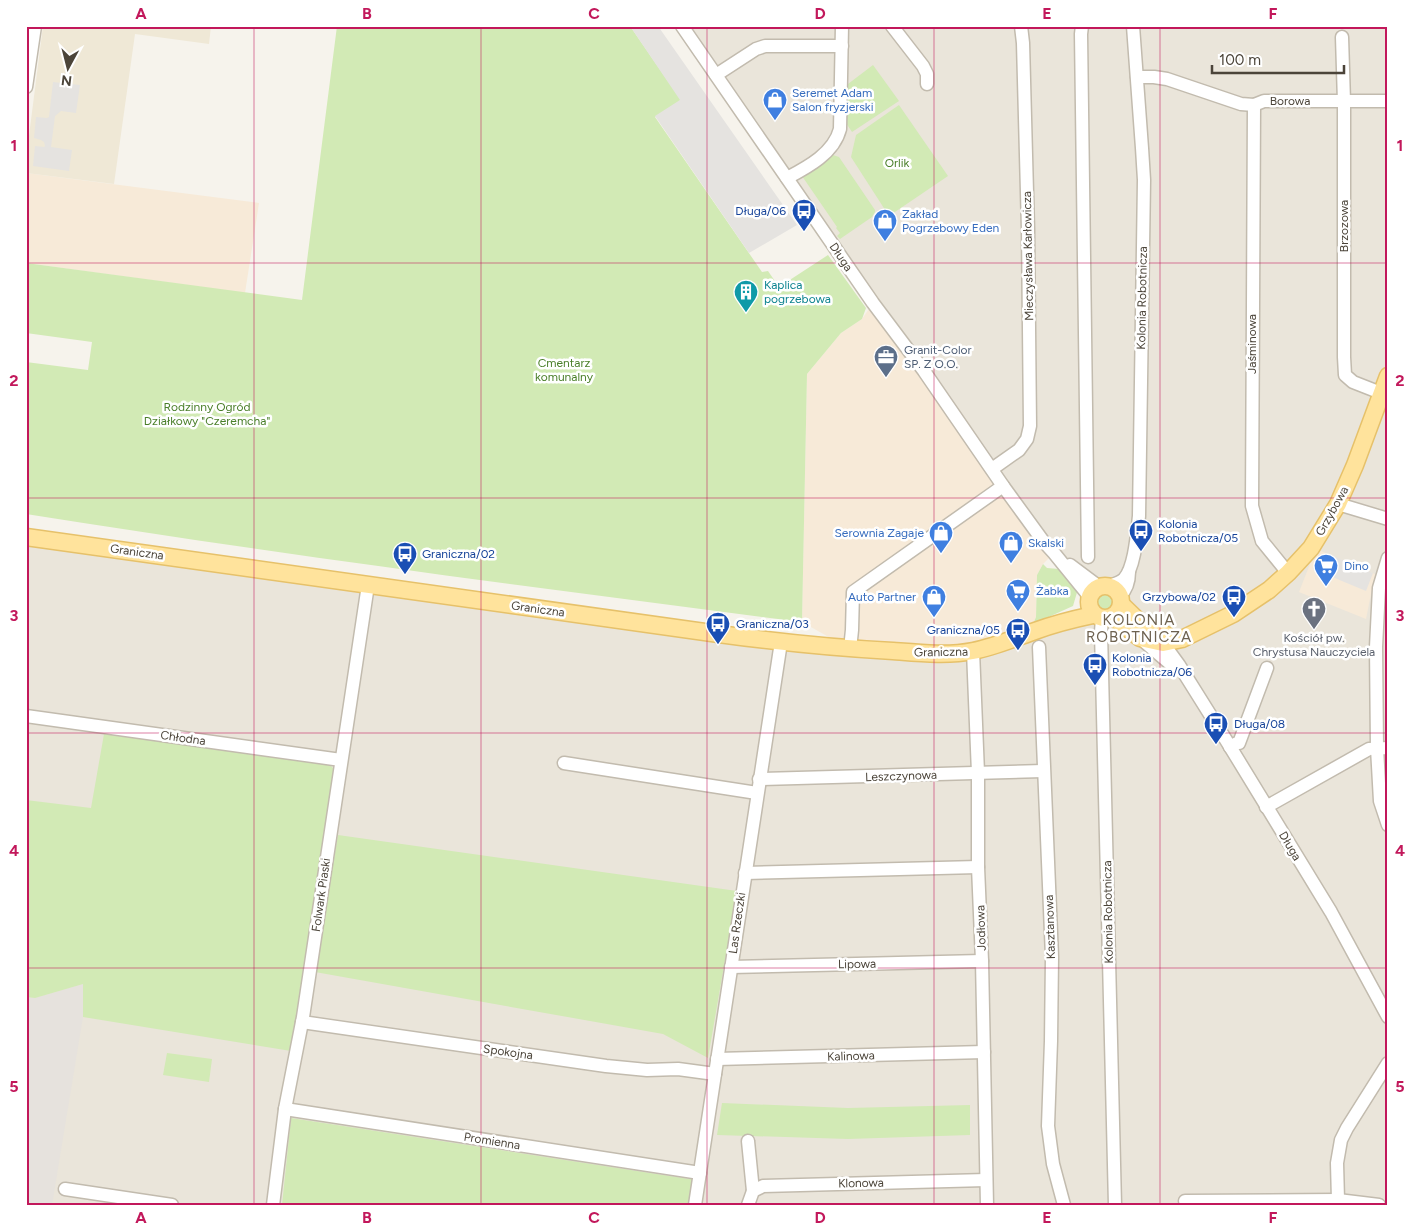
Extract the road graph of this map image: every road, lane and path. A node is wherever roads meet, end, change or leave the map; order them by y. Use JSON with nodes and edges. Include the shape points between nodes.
{"nodes":[{"id":1,"x":35,"y":26,"type":"edge"},
{"id":2,"x":682,"y":26,"type":"edge"},
{"id":3,"x":842,"y":26,"type":"edge"},
{"id":4,"x":892,"y":26,"type":"edge"},
{"id":5,"x":1021,"y":26,"type":"edge"},
{"id":6,"x":1082,"y":26,"type":"edge"},
{"id":7,"x":1133,"y":26,"type":"edge"},
{"id":8,"x":1342,"y":37,"type":"dead end"},
{"id":9,"x":842,"y":46,"type":"junction"},
{"id":10,"x":28,"y":58,"type":"edge"},
{"id":11,"x":716,"y":75,"type":"junction"},
{"id":12,"x":1137,"y":77,"type":"junction"},
{"id":13,"x":927,"y":84,"type":"dead end"},
{"id":14,"x":26,"y":87,"type":"edge"},
{"id":15,"x":1388,"y":101,"type":"edge"},
{"id":16,"x":1344,"y":102,"type":"junction"},
{"id":17,"x":1254,"y":105,"type":"junction"},
{"id":18,"x":788,"y":178,"type":"junction"},
{"id":19,"x":1388,"y":376,"type":"edge"},
{"id":20,"x":1381,"y":394,"type":"junction"},
{"id":21,"x":992,"y":469,"type":"junction"},
{"id":22,"x":1003,"y":486,"type":"junction"},
{"id":23,"x":1338,"y":504,"type":"junction"},
{"id":24,"x":1388,"y":519,"type":"edge"},
{"id":25,"x":26,"y":537,"type":"edge"},
{"id":26,"x":1088,"y":557,"type":"dead end"},
{"id":27,"x":1388,"y":558,"type":"edge"},
{"id":28,"x":1288,"y":573,"type":"junction"},
{"id":29,"x":368,"y":585,"type":"junction"},
{"id":30,"x":1104,"y":603,"type":"junction"},
{"id":31,"x":1233,"y":614,"type":"junction"},
{"id":32,"x":1152,"y":639,"type":"junction"},
{"id":33,"x":1182,"y":639,"type":"junction"},
{"id":34,"x":781,"y":642,"type":"junction"},
{"id":35,"x":1039,"y":647,"type":"dead end"},
{"id":36,"x":850,"y":649,"type":"junction"},
{"id":37,"x":973,"y":651,"type":"junction"},
{"id":38,"x":1382,"y":657,"type":"edge"},
{"id":39,"x":1176,"y":661,"type":"junction"},
{"id":40,"x":1267,"y":668,"type":"dead end"},
{"id":41,"x":1187,"y":678,"type":"junction"},
{"id":42,"x":26,"y":716,"type":"edge"},
{"id":43,"x":1230,"y":747,"type":"junction"},
{"id":44,"x":1382,"y":748,"type":"edge"},
{"id":45,"x":340,"y":760,"type":"junction"},
{"id":46,"x":564,"y":763,"type":"dead end"},
{"id":47,"x":1043,"y":770,"type":"junction"},
{"id":48,"x":978,"y":773,"type":"junction"},
{"id":49,"x":760,"y":780,"type":"junction"},
{"id":50,"x":757,"y":793,"type":"junction"},
{"id":51,"x":1266,"y":806,"type":"junction"},
{"id":52,"x":1388,"y":826,"type":"edge"},
{"id":53,"x":978,"y":867,"type":"junction"},
{"id":54,"x":745,"y":873,"type":"junction"},
{"id":55,"x":982,"y":961,"type":"junction"},
{"id":56,"x":731,"y":967,"type":"junction"},
{"id":57,"x":1388,"y":1017,"type":"edge"},
{"id":58,"x":302,"y":1022,"type":"junction"},
{"id":59,"x":984,"y":1052,"type":"junction"},
{"id":60,"x":718,"y":1059,"type":"junction"},
{"id":61,"x":1388,"y":1063,"type":"edge"},
{"id":62,"x":715,"y":1074,"type":"junction"},
{"id":63,"x":285,"y":1110,"type":"junction"},
{"id":64,"x":748,"y":1141,"type":"dead end"},
{"id":65,"x":700,"y":1173,"type":"junction"},
{"id":66,"x":986,"y":1180,"type":"junction"},
{"id":67,"x":65,"y":1189,"type":"dead end"},
{"id":68,"x":753,"y":1191,"type":"junction"},
{"id":69,"x":1338,"y":1200,"type":"junction"},
{"id":70,"x":1185,"y":1201,"type":"dead end"},
{"id":71,"x":1220,"y":1203,"type":"edge"},
{"id":72,"x":172,"y":1205,"type":"edge"},
{"id":73,"x":273,"y":1205,"type":"edge"},
{"id":74,"x":695,"y":1205,"type":"edge"},
{"id":75,"x":748,"y":1205,"type":"edge"},
{"id":76,"x":987,"y":1205,"type":"edge"},
{"id":77,"x":1064,"y":1205,"type":"edge"},
{"id":78,"x":1115,"y":1205,"type":"edge"},
{"id":79,"x":1379,"y":1205,"type":"edge"}],
"edges":[{"from":1,"to":10,"type":"street"},
{"from":2,"to":11,"type":"street","name":"Długa"},
{"from":3,"to":9,"type":"street"},
{"from":4,"to":13,"type":"street","via":[[923,66]]},
{"from":5,"to":21,"type":"street","name":"Mieczysława Karłowicza","via":[[1030,426],[1027,439],[1019,450]]},
{"from":6,"to":26,"type":"street"},
{"from":7,"to":12,"type":"street","name":"Kolonia Robotnicza"},
{"from":8,"to":16,"type":"street","name":"Brzozowa"},
{"from":9,"to":11,"type":"street","via":[[765,46]]},
{"from":9,"to":18,"type":"street","via":[[838,138],[826,153]]},
{"from":10,"to":14,"type":"street"},
{"from":11,"to":18,"type":"street","name":"Długa"},
{"from":12,"to":17,"type":"street","name":"Borowa","via":[[1167,79],[1241,104]]},
{"from":12,"to":30,"type":"street","name":"Kolonia Robotnicza","via":[[1144,180],[1139,507],[1137,536],[1129,569]]},
{"from":15,"to":16,"type":"street","name":"Borowa"},
{"from":16,"to":17,"type":"street","name":"Borowa","via":[[1264,101]]},
{"from":16,"to":20,"type":"street","name":"Brzozowa","via":[[1345,375]]},
{"from":17,"to":28,"type":"street","name":"Jaśminowa","via":[[1252,506],[1262,540]]},
{"from":18,"to":21,"type":"street","name":"Długa"},
{"from":19,"to":20,"type":"main road","name":"Grzybowa"},
{"from":20,"to":23,"type":"main road","name":"Grzybowa"},
{"from":21,"to":22,"type":"street","name":"Długa"},
{"from":22,"to":30,"type":"street","name":"Długa","via":[[1043,541]]},
{"from":22,"to":36,"type":"street","via":[[853,592]]},
{"from":23,"to":24,"type":"street"},
{"from":23,"to":28,"type":"main road","name":"Grzybowa","via":[[1311,548]]},
{"from":25,"to":29,"type":"main road","name":"Graniczna"},
{"from":27,"to":38,"type":"street","via":[[1379,588],[1376,625]]},
{"from":28,"to":31,"type":"main road","name":"Grzybowa"},
{"from":29,"to":34,"type":"main road","name":"Graniczna"},
{"from":29,"to":45,"type":"street","name":"Folwark Piaski"},
{"from":30,"to":32,"type":"main road","name":"Długa"},
{"from":30,"to":37,"type":"main road","name":"Graniczna","via":[[1078,618]]},
{"from":30,"to":78,"type":"street","name":"Kolonia Robotnicza","via":[[1101,632]]},
{"from":31,"to":32,"type":"main road","name":"Grzybowa"},
{"from":31,"to":33,"type":"main road","name":"Grzybowa"},
{"from":32,"to":33,"type":"main road","name":"Grzybowa"},
{"from":32,"to":39,"type":"street","name":"Długa"},
{"from":32,"to":41,"type":"street","name":"Długa"},
{"from":33,"to":39,"type":"street","via":[[1176,649]]},
{"from":34,"to":36,"type":"main road","name":"Graniczna"},
{"from":34,"to":49,"type":"street","name":"Las Rzeczki"},
{"from":35,"to":47,"type":"street","name":"Kasztanowa"},
{"from":36,"to":37,"type":"main road","name":"Graniczna","via":[[921,653]]},
{"from":37,"to":48,"type":"street","name":"Jodłowa"},
{"from":38,"to":44,"type":"street"},
{"from":39,"to":41,"type":"street","name":"Długa"},
{"from":40,"to":43,"type":"street","via":[[1240,743]]},
{"from":41,"to":43,"type":"street","name":"Długa"},
{"from":42,"to":45,"type":"street","name":"Chłodna"},
{"from":43,"to":51,"type":"street","name":"Długa"},
{"from":44,"to":51,"type":"street","via":[[1369,749]]},
{"from":44,"to":52,"type":"street","via":[[1380,801]]},
{"from":45,"to":58,"type":"street","name":"Folwark Piaski"},
{"from":46,"to":50,"type":"street"},
{"from":47,"to":48,"type":"street","name":"Leszczynowa"},
{"from":47,"to":77,"type":"street","name":"Kasztanowa","via":[[1052,957],[1048,1126],[1053,1164]]},
{"from":48,"to":49,"type":"street","name":"Leszczynowa"},
{"from":48,"to":53,"type":"street","name":"Jodłowa"},
{"from":49,"to":50,"type":"street","name":"Las Rzeczki"},
{"from":50,"to":54,"type":"street","name":"Las Rzeczki"},
{"from":51,"to":57,"type":"street","name":"Długa"},
{"from":53,"to":54,"type":"street"},
{"from":53,"to":55,"type":"street","name":"Jodłowa"},
{"from":54,"to":56,"type":"street","name":"Las Rzeczki"},
{"from":55,"to":56,"type":"street","name":"Lipowa"},
{"from":55,"to":59,"type":"street","name":"Jodłowa"},
{"from":56,"to":60,"type":"street","name":"Las Rzeczki"},
{"from":58,"to":62,"type":"street","name":"Spokojna","via":[[606,1066]]},
{"from":58,"to":63,"type":"street","name":"Folwark Piaski"},
{"from":59,"to":60,"type":"street","name":"Kalinowa"},
{"from":59,"to":66,"type":"street","name":"Jodłowa"},
{"from":60,"to":62,"type":"street","name":"Las Rzeczki"},
{"from":61,"to":69,"type":"street","via":[[1341,1140],[1337,1163]]},
{"from":62,"to":65,"type":"street","name":"Las Rzeczki"},
{"from":63,"to":65,"type":"street","name":"Promienna"},
{"from":63,"to":73,"type":"street","name":"Folwark Piaski"},
{"from":64,"to":68,"type":"street"},
{"from":65,"to":74,"type":"street","name":"Las Rzeczki"},
{"from":66,"to":68,"type":"street","name":"Klonowa","via":[[780,1185],[763,1186]]},
{"from":66,"to":76,"type":"street","name":"Jodłowa"},
{"from":67,"to":72,"type":"street"},
{"from":68,"to":75,"type":"street"},
{"from":69,"to":71,"type":"street"},
{"from":69,"to":79,"type":"street"},
{"from":70,"to":71,"type":"street"}]}
